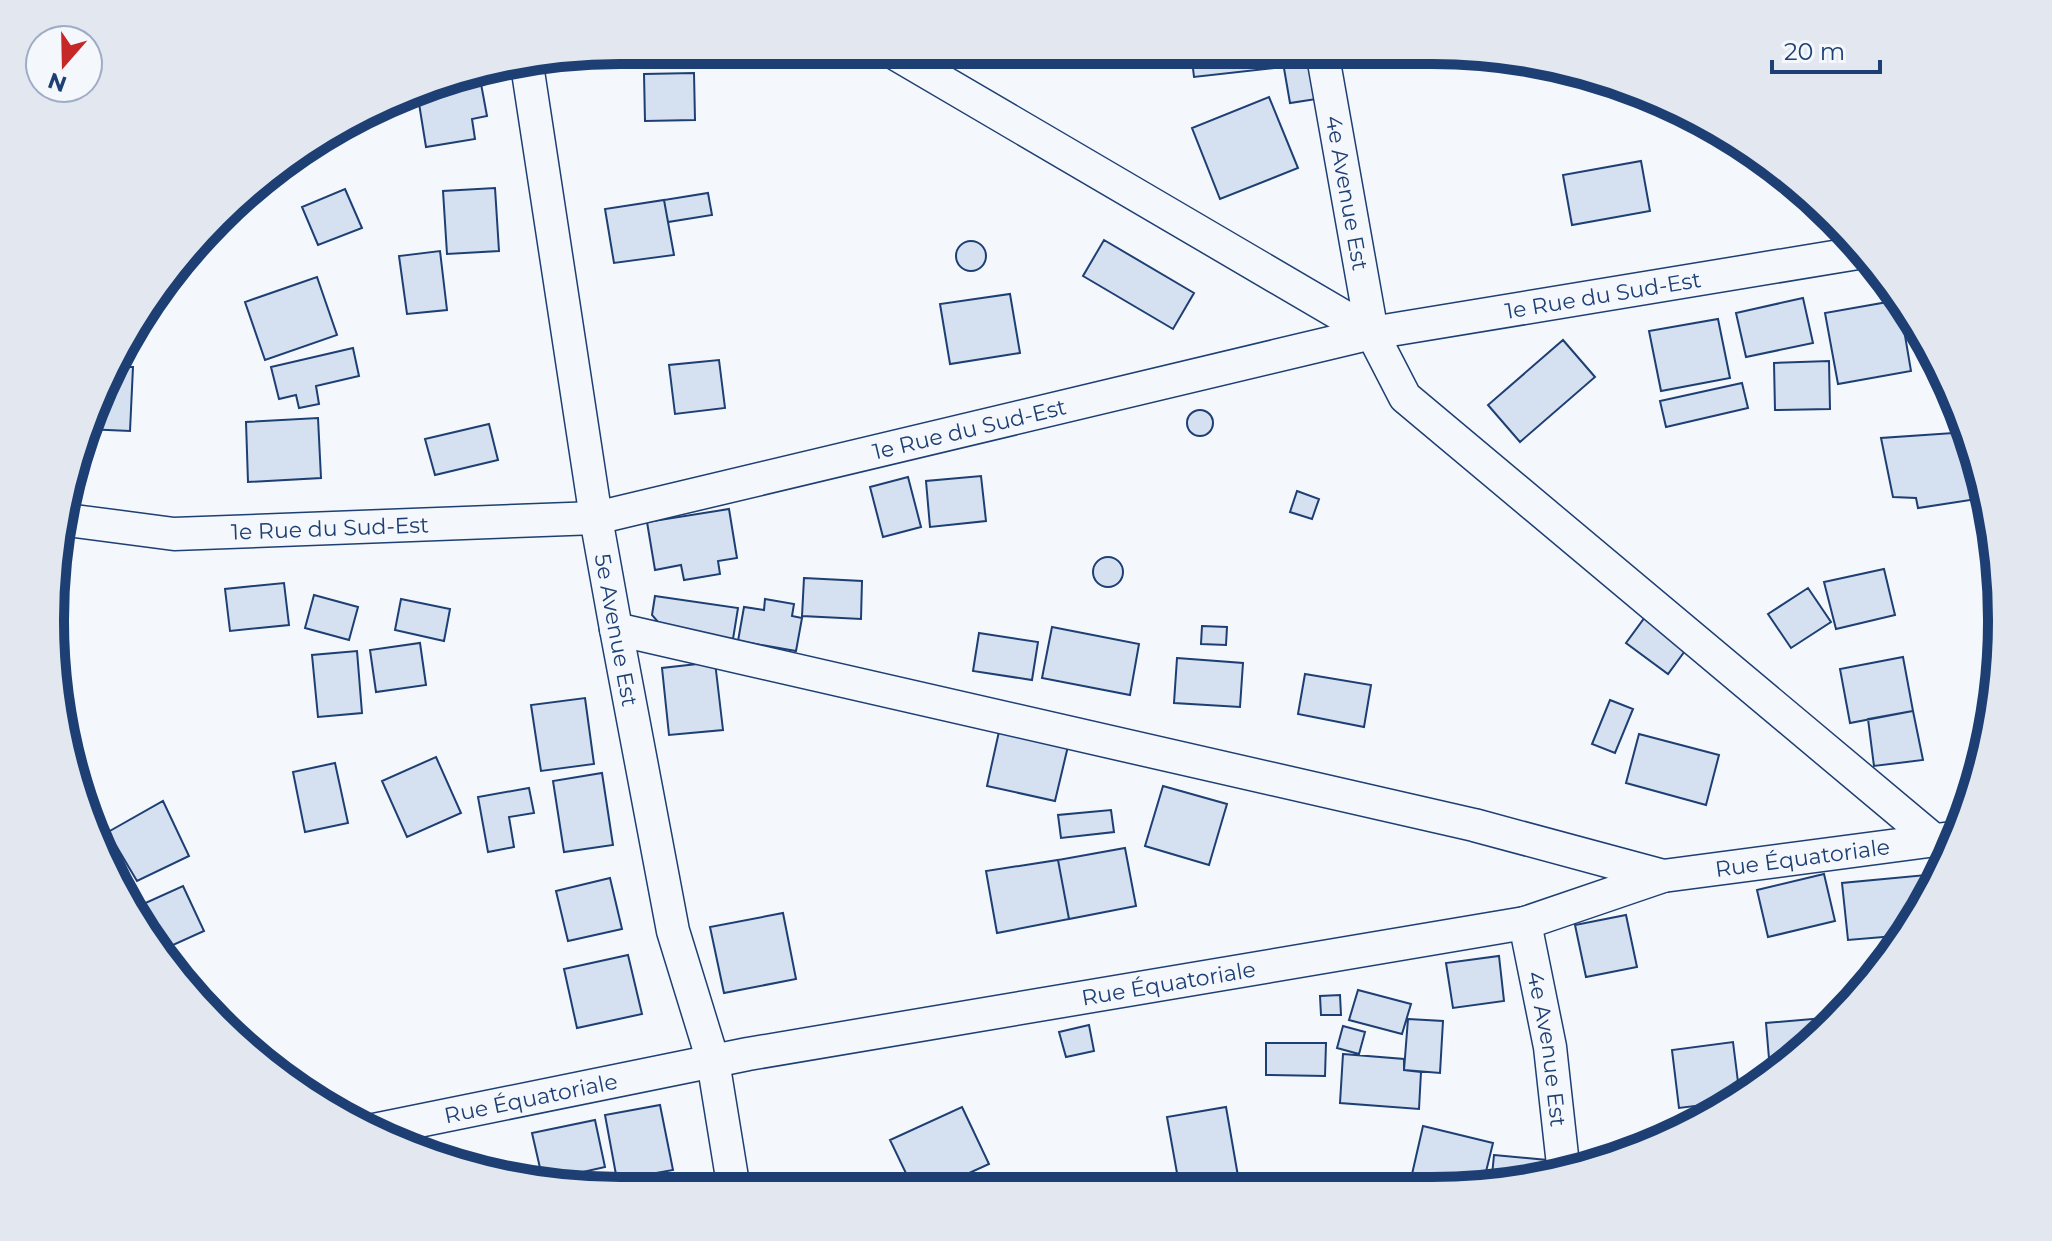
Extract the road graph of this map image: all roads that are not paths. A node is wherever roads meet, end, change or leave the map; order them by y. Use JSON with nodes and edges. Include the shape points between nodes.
{"nodes":[{"id":1,"x":913,"y":64,"type":"edge"},
{"id":2,"x":1324,"y":64,"type":"edge"},
{"id":3,"x":528,"y":72,"type":"edge"},
{"id":4,"x":1850,"y":254,"type":"edge"},
{"id":5,"x":1372,"y":333,"type":"junction"},
{"id":6,"x":596,"y":518,"type":"junction"},
{"id":7,"x":74,"y":521,"type":"edge"},
{"id":8,"x":616,"y":629,"type":"junction"},
{"id":9,"x":1944,"y":837,"type":"edge"},
{"id":10,"x":1943,"y":840,"type":"edge"},
{"id":11,"x":1663,"y":876,"type":"junction"},
{"id":12,"x":1525,"y":923,"type":"junction"},
{"id":13,"x":713,"y":1061,"type":"junction"},
{"id":14,"x":390,"y":1127,"type":"edge"},
{"id":15,"x":1563,"y":1161,"type":"edge"},
{"id":16,"x":732,"y":1177,"type":"edge"}],
"edges":[{"from":1,"to":5,"type":"street"},
{"from":2,"to":5,"type":"street","name":"4e Avenue Est"},
{"from":3,"to":6,"type":"street","name":"5e Avenue Est"},
{"from":4,"to":5,"type":"street","name":"1e Rue du Sud-Est"},
{"from":5,"to":6,"type":"street","name":"1e Rue du Sud-Est"},
{"from":5,"to":9,"type":"street","name":"4e Avenue Est","via":[[1405,397]]},
{"from":6,"to":7,"type":"street","name":"1e Rue du Sud-Est","via":[[174,534]]},
{"from":6,"to":8,"type":"street","name":"5e Avenue Est"},
{"from":8,"to":11,"type":"street","via":[[1474,825]]},
{"from":8,"to":13,"type":"street","name":"5e Avenue Est","via":[[673,931]]},
{"from":10,"to":11,"type":"street","name":"Rue Équatoriale"},
{"from":11,"to":12,"type":"street","name":"Rue Équatoriale"},
{"from":12,"to":13,"type":"street","name":"Rue Équatoriale"},
{"from":12,"to":15,"type":"street","name":"4e Avenue Est","via":[[1550,1047]]},
{"from":13,"to":14,"type":"street","name":"Rue Équatoriale"},
{"from":13,"to":16,"type":"street","name":"5e Avenue Est"}]}
